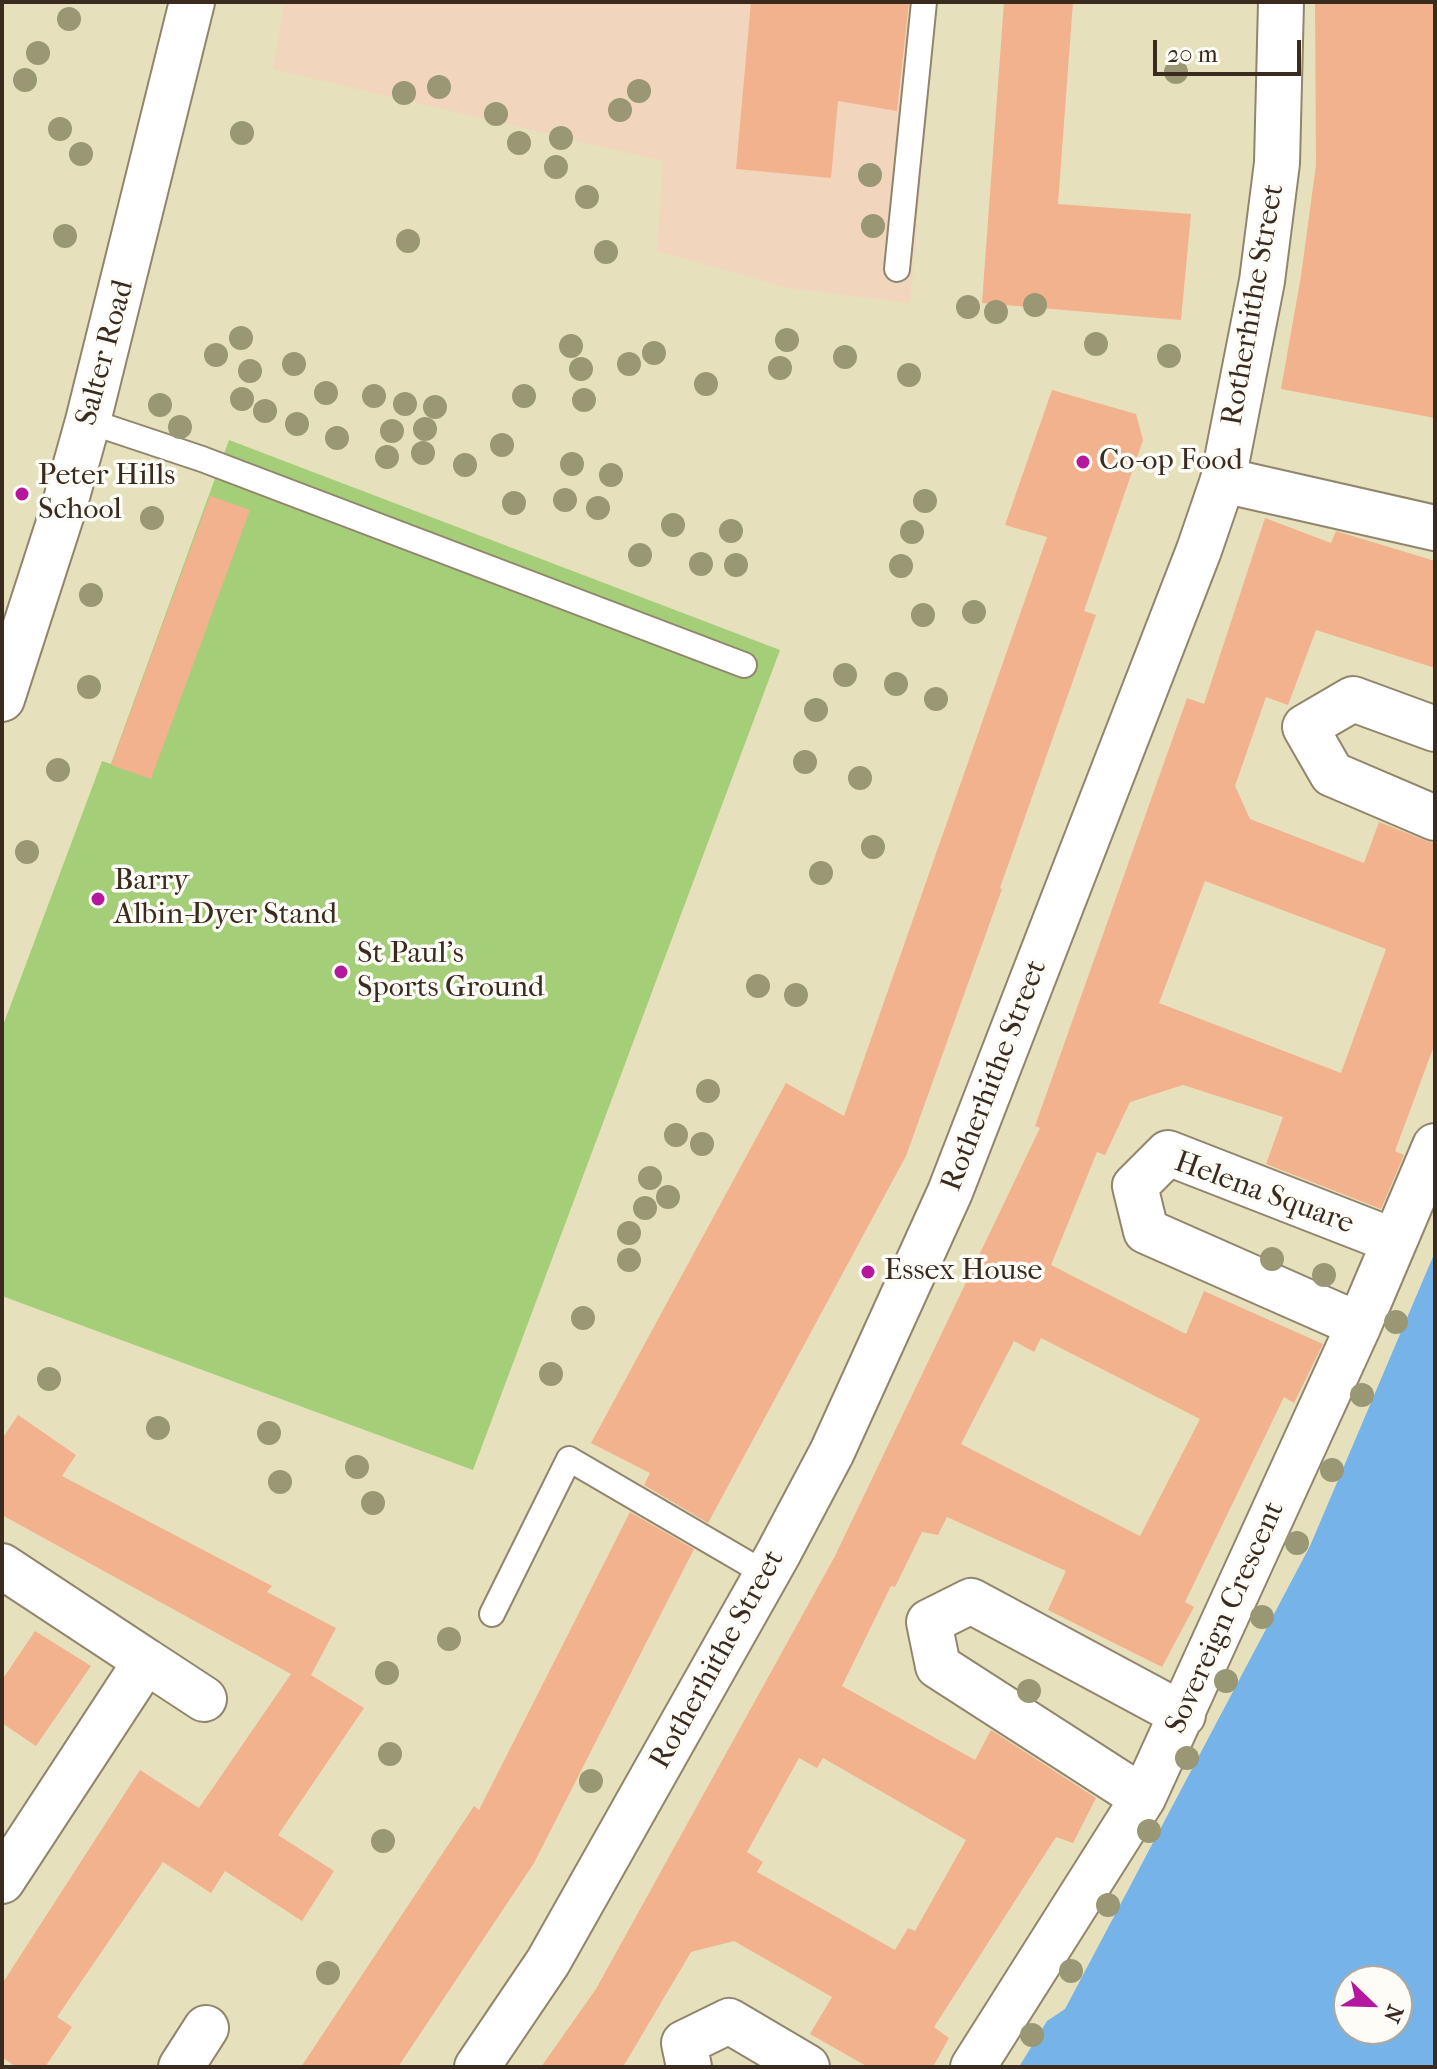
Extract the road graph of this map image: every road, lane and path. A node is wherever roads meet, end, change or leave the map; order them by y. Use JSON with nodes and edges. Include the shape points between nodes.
{"nodes":[{"id":1,"x":192,"y":2,"type":"edge"},
{"id":2,"x":924,"y":2,"type":"edge"},
{"id":3,"x":1281,"y":2,"type":"edge"},
{"id":4,"x":897,"y":269,"type":"dead end"},
{"id":5,"x":88,"y":421,"type":"junction"},
{"id":6,"x":1223,"y":480,"type":"junction"},
{"id":7,"x":1435,"y":528,"type":"edge"},
{"id":8,"x":744,"y":665,"type":"dead end"},
{"id":9,"x":2,"y":699,"type":"edge"},
{"id":10,"x":1435,"y":729,"type":"edge"},
{"id":11,"x":1435,"y":818,"type":"edge"},
{"id":12,"x":1435,"y":1146,"type":"edge"},
{"id":13,"x":1394,"y":1241,"type":"junction"},
{"id":14,"x":1359,"y":1325,"type":"junction"},
{"id":15,"x":2,"y":1566,"type":"edge"},
{"id":16,"x":766,"y":1574,"type":"junction"},
{"id":17,"x":492,"y":1614,"type":"dead end"},
{"id":18,"x":146,"y":1661,"type":"junction"},
{"id":19,"x":204,"y":1699,"type":"dead end"},
{"id":20,"x":1183,"y":1715,"type":"junction"},
{"id":21,"x":1143,"y":1798,"type":"junction"},
{"id":22,"x":2,"y":1881,"type":"edge"},
{"id":23,"x":206,"y":2028,"type":"dead end"},
{"id":24,"x":181,"y":2067,"type":"edge"},
{"id":25,"x":477,"y":2067,"type":"edge"},
{"id":26,"x":689,"y":2067,"type":"edge"},
{"id":27,"x":807,"y":2067,"type":"edge"},
{"id":28,"x":973,"y":2067,"type":"edge"}],
"edges":[{"from":1,"to":5,"type":"street","name":"Salter Road"},
{"from":2,"to":4,"type":"lane"},
{"from":3,"to":6,"type":"street","name":"Rotherhithe Street","via":[[1277,163],[1262,281]]},
{"from":5,"to":8,"type":"lane","via":[[202,459]]},
{"from":5,"to":9,"type":"street","name":"Salter Road"},
{"from":6,"to":7,"type":"street"},
{"from":6,"to":16,"type":"street","name":"Rotherhithe Street","via":[[950,1192],[832,1452]]},
{"from":10,"to":11,"type":"street","via":[[1353,699],[1305,727],[1332,774]]},
{"from":12,"to":13,"type":"street","name":"Sovereign Crescent"},
{"from":13,"to":14,"type":"street","name":"Sovereign Crescent"},
{"from":13,"to":14,"type":"street","name":"Helena Square","via":[[1168,1153],[1135,1186],[1146,1231]]},
{"from":14,"to":20,"type":"street","name":"Sovereign Crescent"},
{"from":15,"to":18,"type":"street"},
{"from":16,"to":17,"type":"lane","via":[[569,1459]]},
{"from":16,"to":25,"type":"street","name":"Rotherhithe Street","via":[[548,1962]]},
{"from":18,"to":19,"type":"street"},
{"from":18,"to":22,"type":"street"},
{"from":20,"to":21,"type":"street","name":"Sovereign Crescent"},
{"from":20,"to":21,"type":"street","via":[[971,1601],[929,1622],[938,1666]]},
{"from":21,"to":28,"type":"street","name":"Sovereign Crescent"},
{"from":23,"to":24,"type":"street"},
{"from":26,"to":27,"type":"street","via":[[684,2043],[729,2021]]}]}
